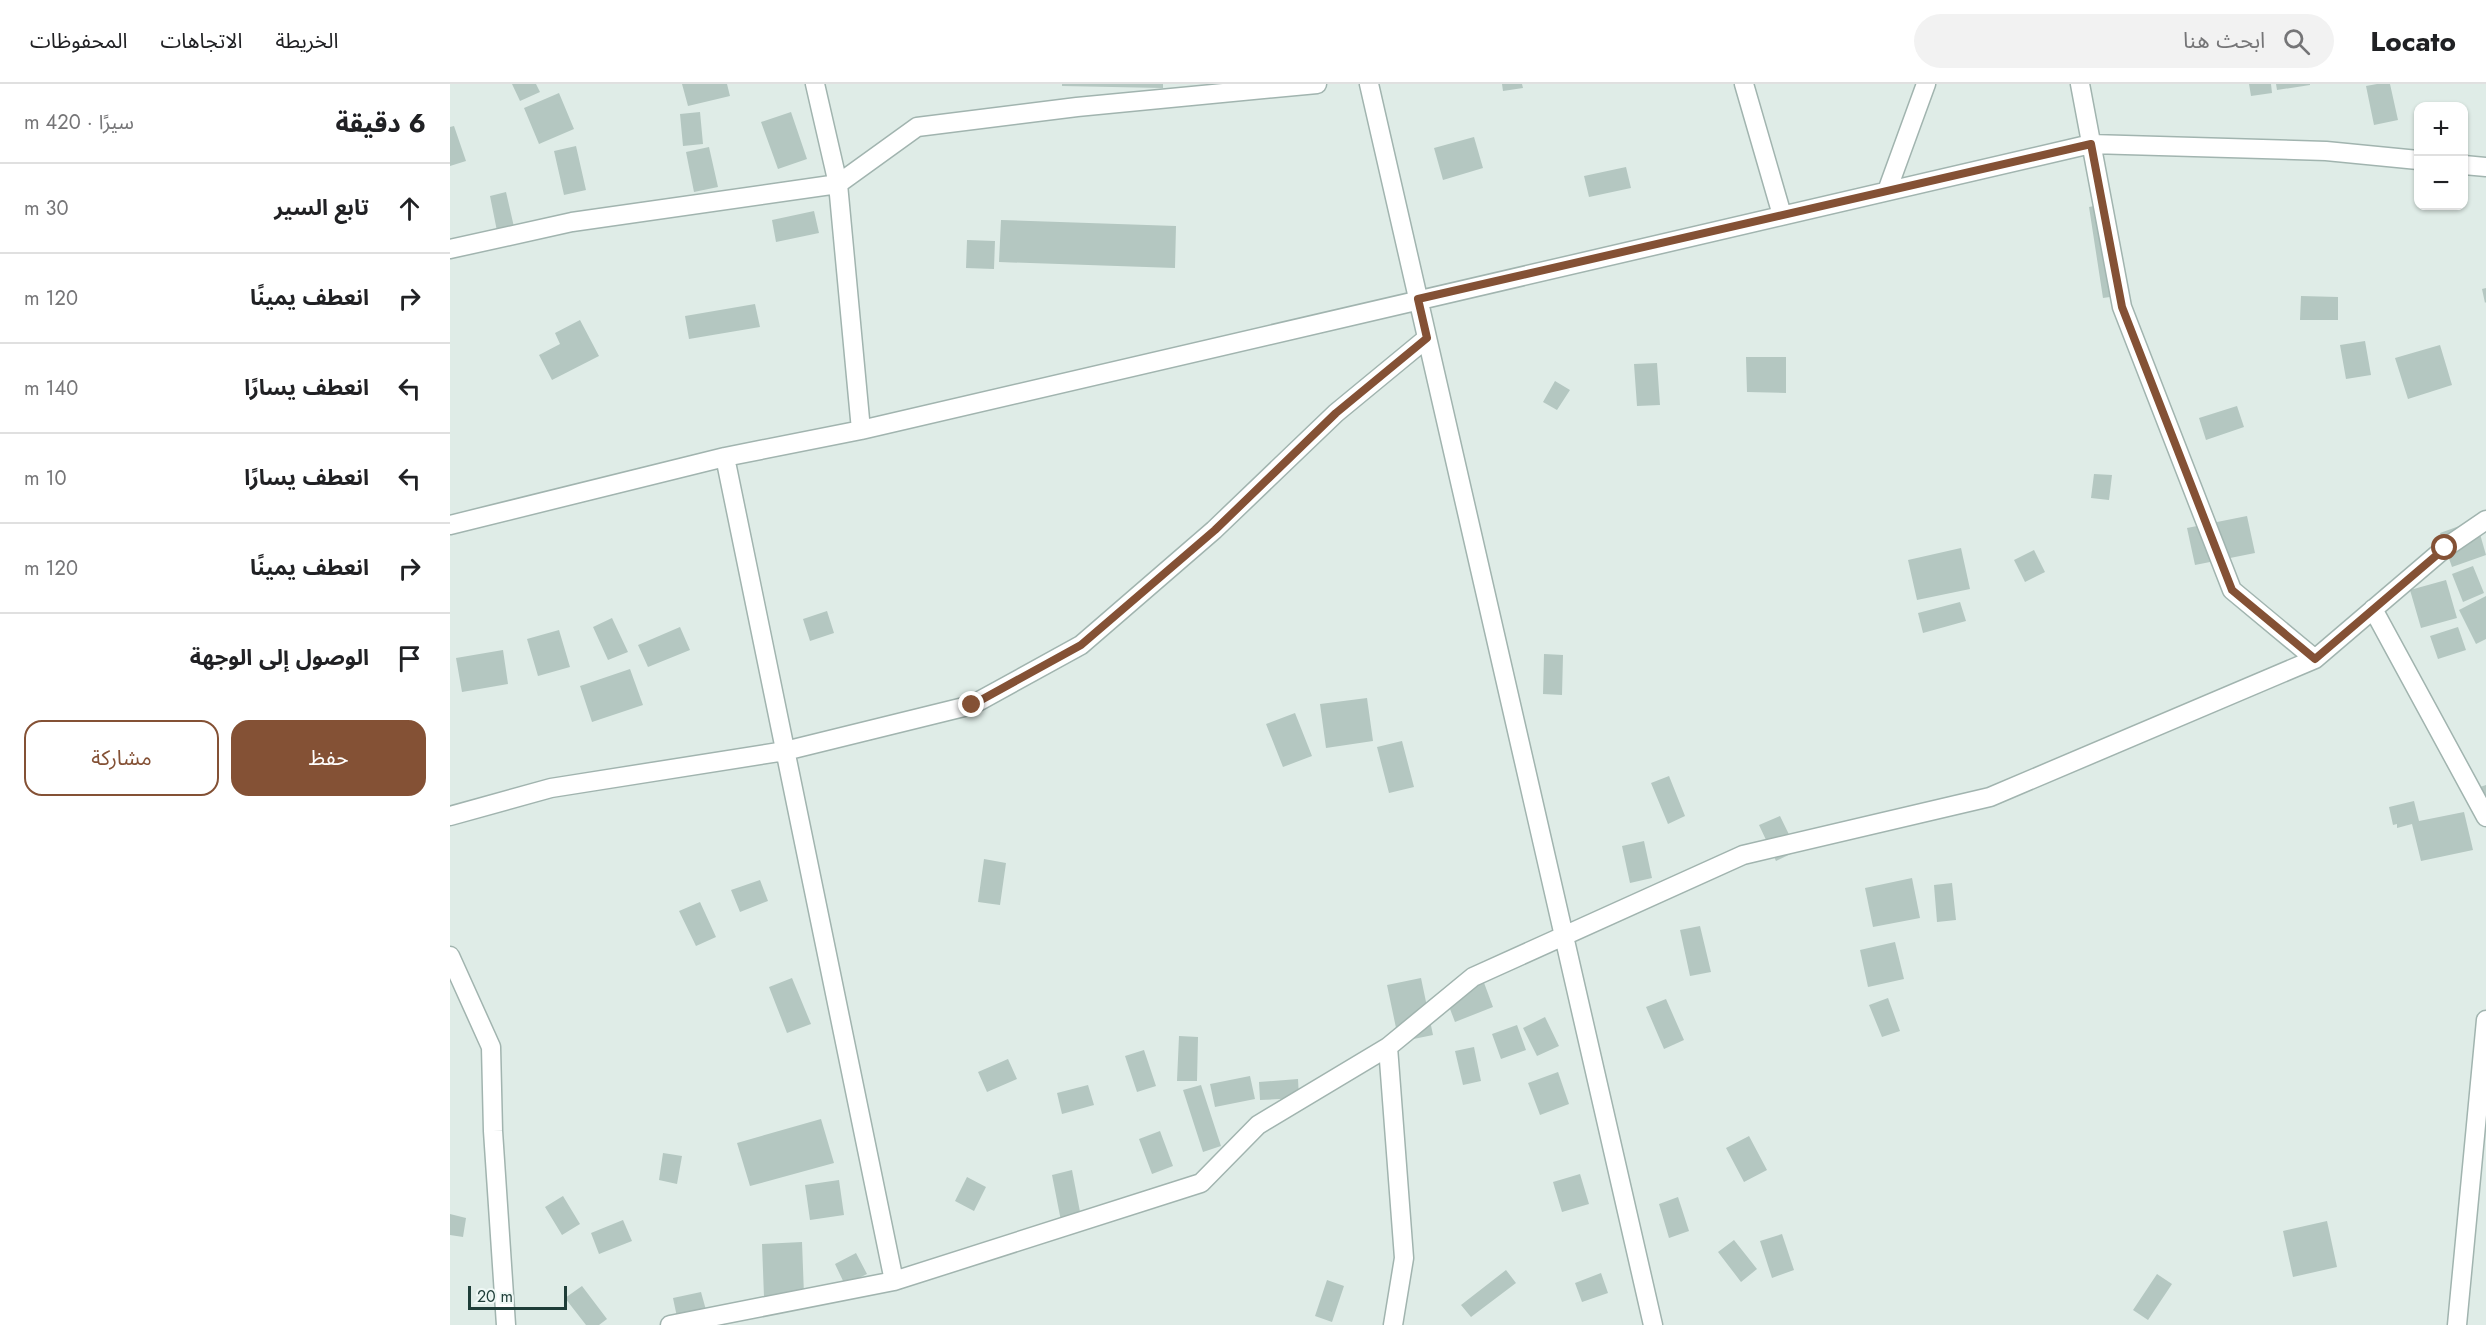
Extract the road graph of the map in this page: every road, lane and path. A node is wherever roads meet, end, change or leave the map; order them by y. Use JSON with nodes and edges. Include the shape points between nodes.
{"nodes":[{"id":1,"x":815,"y":84,"type":"edge"},
{"id":2,"x":1317,"y":84,"type":"edge"},
{"id":3,"x":1369,"y":84,"type":"edge"},
{"id":4,"x":1744,"y":84,"type":"edge"},
{"id":5,"x":1926,"y":84,"type":"edge"},
{"id":6,"x":2080,"y":84,"type":"edge"},
{"id":7,"x":2091,"y":144,"type":"junction"},
{"id":8,"x":2414,"y":160,"type":"edge"},
{"id":9,"x":2468,"y":165,"type":"edge"},
{"id":10,"x":2486,"y":167,"type":"edge"},
{"id":11,"x":838,"y":184,"type":"junction"},
{"id":12,"x":1887,"y":191,"type":"junction"},
{"id":13,"x":1782,"y":215,"type":"junction"},
{"id":14,"x":450,"y":249,"type":"edge"},
{"id":15,"x":1418,"y":299,"type":"junction"},
{"id":16,"x":1427,"y":338,"type":"junction"},
{"id":17,"x":861,"y":430,"type":"junction"},
{"id":18,"x":725,"y":457,"type":"junction"},
{"id":19,"x":2486,"y":520,"type":"edge"},
{"id":20,"x":450,"y":525,"type":"edge"},
{"id":21,"x":2373,"y":609,"type":"junction"},
{"id":22,"x":2315,"y":659,"type":"junction"},
{"id":23,"x":785,"y":751,"type":"junction"},
{"id":24,"x":450,"y":816,"type":"edge"},
{"id":25,"x":2486,"y":817,"type":"edge"},
{"id":26,"x":1563,"y":937,"type":"junction"},
{"id":27,"x":450,"y":956,"type":"edge"},
{"id":28,"x":2486,"y":1020,"type":"edge"},
{"id":29,"x":1388,"y":1047,"type":"junction"},
{"id":30,"x":894,"y":1281,"type":"junction"},
{"id":31,"x":506,"y":1325,"type":"edge"},
{"id":32,"x":669,"y":1325,"type":"edge"},
{"id":33,"x":1393,"y":1325,"type":"edge"},
{"id":34,"x":1653,"y":1325,"type":"edge"},
{"id":35,"x":2457,"y":1325,"type":"edge"}],
"edges":[{"from":1,"to":11,"type":"street"},
{"from":2,"to":11,"type":"street","via":[[917,127]]},
{"from":3,"to":15,"type":"street"},
{"from":4,"to":13,"type":"street"},
{"from":5,"to":12,"type":"street"},
{"from":6,"to":7,"type":"street"},
{"from":7,"to":8,"type":"street","via":[[2326,151]]},
{"from":7,"to":12,"type":"street"},
{"from":7,"to":22,"type":"street","via":[[2122,307],[2232,590]]},
{"from":9,"to":10,"type":"street"},
{"from":11,"to":14,"type":"street","via":[[572,222]]},
{"from":11,"to":17,"type":"street"},
{"from":12,"to":13,"type":"street"},
{"from":13,"to":15,"type":"street"},
{"from":15,"to":16,"type":"street"},
{"from":15,"to":17,"type":"street"},
{"from":16,"to":23,"type":"street","via":[[1336,413],[1215,530],[1081,645],[972,705]]},
{"from":16,"to":26,"type":"street"},
{"from":17,"to":18,"type":"street"},
{"from":18,"to":20,"type":"street"},
{"from":18,"to":23,"type":"street"},
{"from":19,"to":21,"type":"street","via":[[2445,548]]},
{"from":21,"to":22,"type":"street"},
{"from":21,"to":25,"type":"street"},
{"from":22,"to":26,"type":"street","via":[[1990,796],[1743,855]]},
{"from":23,"to":24,"type":"street","via":[[551,788]]},
{"from":23,"to":30,"type":"street"},
{"from":26,"to":29,"type":"street","via":[[1473,976]]},
{"from":26,"to":34,"type":"street"},
{"from":27,"to":31,"type":"street","via":[[492,1047],[493,1131]]},
{"from":28,"to":35,"type":"street"},
{"from":29,"to":30,"type":"street","via":[[1258,1125],[1202,1183]]},
{"from":29,"to":33,"type":"street","via":[[1404,1258]]},
{"from":30,"to":32,"type":"street"}]}
